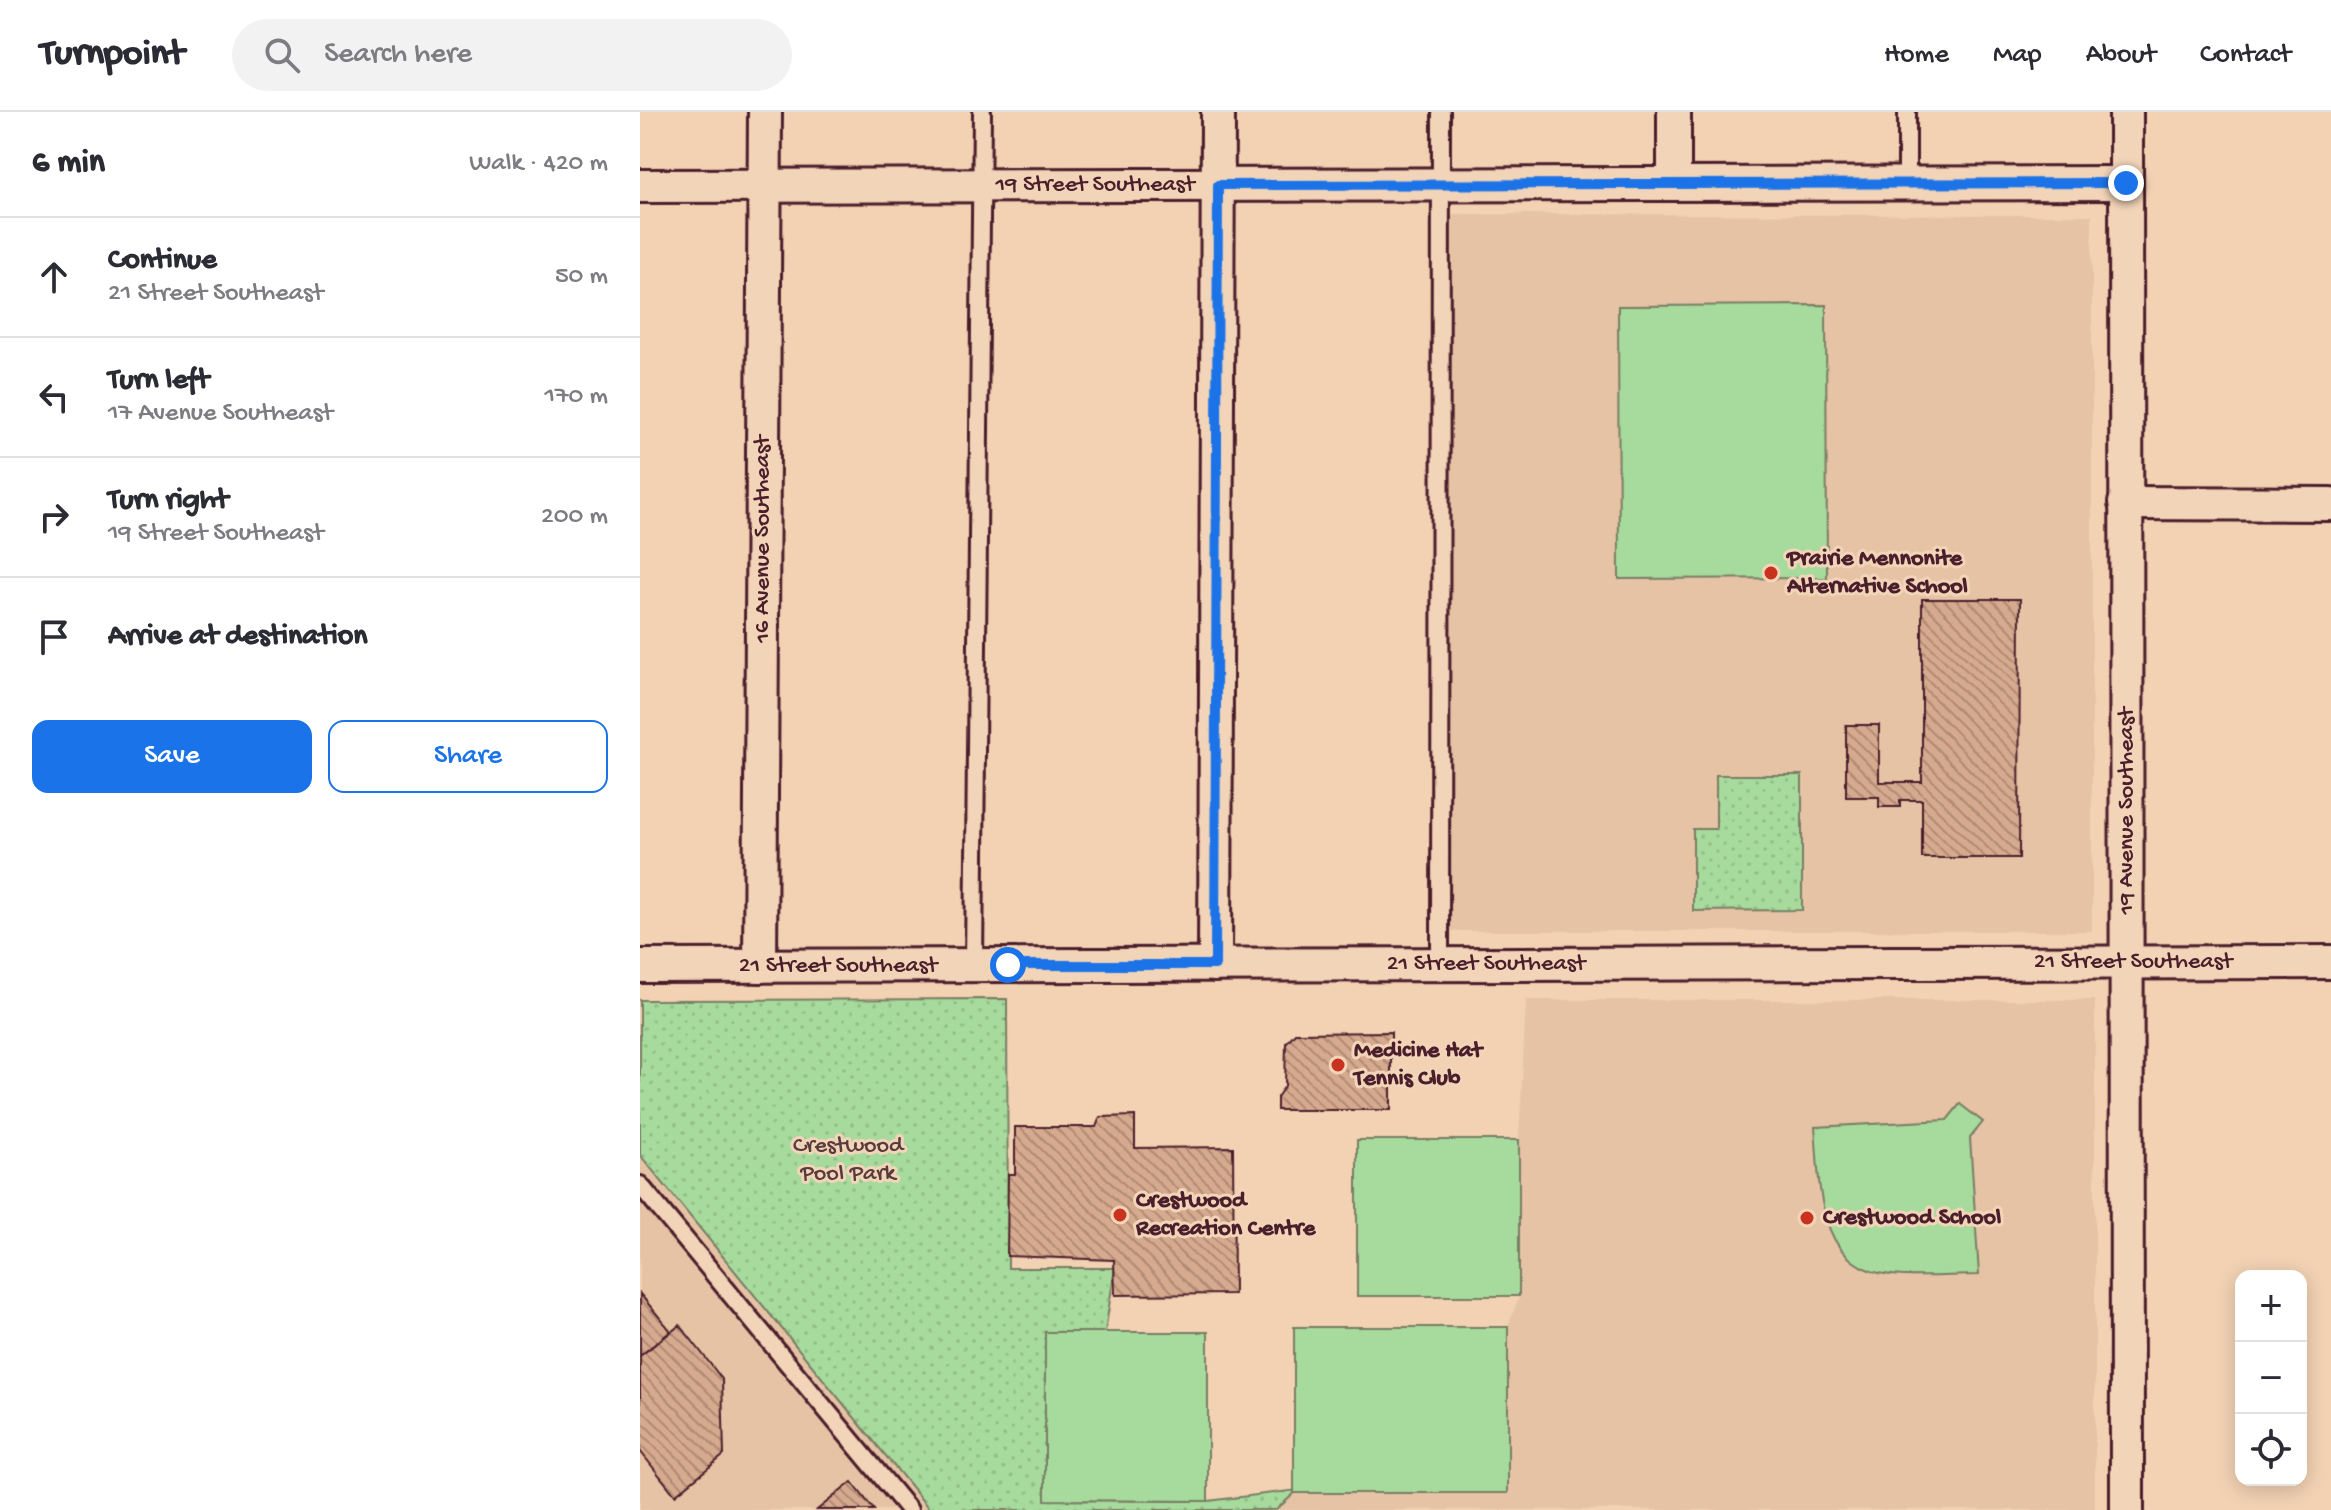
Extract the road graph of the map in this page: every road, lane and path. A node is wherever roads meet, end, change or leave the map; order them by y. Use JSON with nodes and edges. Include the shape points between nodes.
{"nodes":[{"id":1,"x":765,"y":112,"type":"edge"},
{"id":2,"x":982,"y":112,"type":"edge"},
{"id":3,"x":1218,"y":112,"type":"edge"},
{"id":4,"x":1441,"y":112,"type":"edge"},
{"id":5,"x":1674,"y":112,"type":"edge"},
{"id":6,"x":1907,"y":112,"type":"edge"},
{"id":7,"x":2126,"y":112,"type":"edge"},
{"id":8,"x":2126,"y":183,"type":"junction"},
{"id":9,"x":1674,"y":184,"type":"junction"},
{"id":10,"x":1907,"y":184,"type":"junction"},
{"id":11,"x":982,"y":185,"type":"junction"},
{"id":12,"x":1218,"y":185,"type":"junction"},
{"id":13,"x":1441,"y":185,"type":"junction"},
{"id":14,"x":640,"y":186,"type":"edge"},
{"id":15,"x":765,"y":186,"type":"junction"},
{"id":16,"x":2125,"y":503,"type":"junction"},
{"id":17,"x":2331,"y":504,"type":"edge"},
{"id":18,"x":2128,"y":962,"type":"junction"},
{"id":19,"x":2331,"y":962,"type":"edge"},
{"id":20,"x":1440,"y":964,"type":"junction"},
{"id":21,"x":974,"y":965,"type":"junction"},
{"id":22,"x":1215,"y":965,"type":"junction"},
{"id":23,"x":640,"y":966,"type":"edge"},
{"id":24,"x":760,"y":966,"type":"junction"},
{"id":25,"x":640,"y":1185,"type":"edge"},
{"id":26,"x":909,"y":1510,"type":"edge"},
{"id":27,"x":2127,"y":1510,"type":"edge"}],
"edges":[{"from":1,"to":15,"type":"street","name":"16 Avenue Southeast"},
{"from":2,"to":11,"type":"lane"},
{"from":3,"to":12,"type":"street"},
{"from":4,"to":13,"type":"lane"},
{"from":5,"to":9,"type":"street"},
{"from":6,"to":10,"type":"lane"},
{"from":7,"to":8,"type":"street","name":"19 Avenue Southeast"},
{"from":8,"to":10,"type":"street","name":"19 Street Southeast"},
{"from":8,"to":16,"type":"street","name":"19 Avenue Southeast"},
{"from":9,"to":10,"type":"street","name":"19 Street Southeast"},
{"from":9,"to":13,"type":"street","name":"19 Street Southeast"},
{"from":11,"to":12,"type":"street","name":"19 Street Southeast"},
{"from":11,"to":15,"type":"street","name":"19 Street Southeast"},
{"from":11,"to":21,"type":"lane"},
{"from":12,"to":13,"type":"street","name":"19 Street Southeast"},
{"from":12,"to":22,"type":"street"},
{"from":13,"to":20,"type":"lane"},
{"from":14,"to":15,"type":"street","name":"19 Street Southeast"},
{"from":15,"to":24,"type":"street","name":"16 Avenue Southeast"},
{"from":16,"to":17,"type":"street"},
{"from":16,"to":18,"type":"street","name":"19 Avenue Southeast"},
{"from":18,"to":19,"type":"street","name":"21 Street Southeast"},
{"from":18,"to":20,"type":"street","name":"21 Street Southeast"},
{"from":18,"to":27,"type":"street","name":"19 Avenue Southeast"},
{"from":20,"to":22,"type":"street","name":"21 Street Southeast"},
{"from":21,"to":22,"type":"street","name":"21 Street Southeast"},
{"from":21,"to":24,"type":"street","name":"21 Street Southeast"},
{"from":23,"to":24,"type":"street","name":"21 Street Southeast"},
{"from":25,"to":26,"type":"lane"}]}
